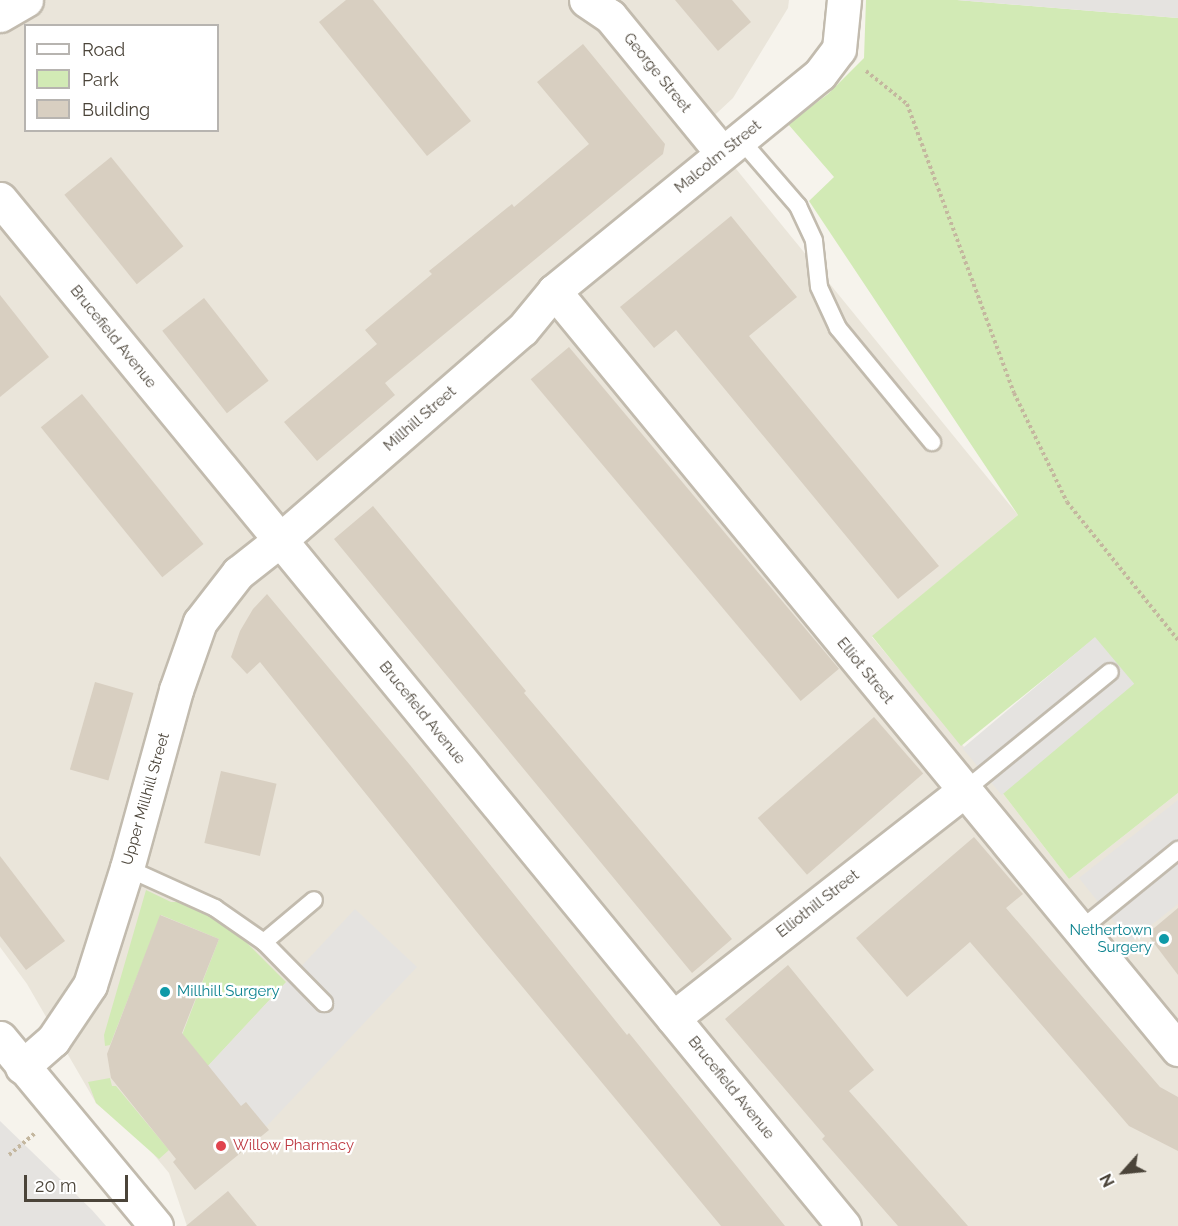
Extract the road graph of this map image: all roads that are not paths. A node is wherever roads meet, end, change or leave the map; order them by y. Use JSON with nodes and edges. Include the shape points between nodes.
{"nodes":[{"id":1,"x":26,"y":0,"type":"edge"},
{"id":2,"x":586,"y":0,"type":"edge"},
{"id":3,"x":844,"y":0,"type":"edge"},
{"id":4,"x":0,"y":15,"type":"edge"},
{"id":5,"x":731,"y":146,"type":"junction"},
{"id":6,"x":0,"y":200,"type":"edge"},
{"id":7,"x":554,"y":291,"type":"junction"},
{"id":8,"x":932,"y":442,"type":"dead end"},
{"id":9,"x":280,"y":540,"type":"junction"},
{"id":10,"x":1110,"y":672,"type":"dead end"},
{"id":11,"x":964,"y":791,"type":"junction"},
{"id":12,"x":1178,"y":850,"type":"edge"},
{"id":13,"x":127,"y":868,"type":"junction"},
{"id":14,"x":314,"y":900,"type":"dead end"},
{"id":15,"x":1080,"y":930,"type":"junction"},
{"id":16,"x":264,"y":942,"type":"junction"},
{"id":17,"x":324,"y":1003,"type":"dead end"},
{"id":18,"x":673,"y":1018,"type":"junction"},
{"id":19,"x":0,"y":1038,"type":"edge"},
{"id":20,"x":1178,"y":1048,"type":"edge"},
{"id":21,"x":22,"y":1067,"type":"junction"},
{"id":22,"x":150,"y":1223,"type":"edge"},
{"id":23,"x":844,"y":1226,"type":"edge"}],
"edges":[{"from":1,"to":4,"type":"street"},
{"from":2,"to":5,"type":"street","name":"George Street","via":[[610,16]]},
{"from":3,"to":5,"type":"street","name":"Malcolm Street","via":[[839,50],[820,74]]},
{"from":5,"to":7,"type":"street","name":"Malcolm Street"},
{"from":5,"to":8,"type":"lane","via":[[798,206],[814,241],[819,287],[838,328]]},
{"from":6,"to":9,"type":"street","name":"Brucefield Avenue"},
{"from":7,"to":9,"type":"street","name":"Millhill Street","via":[[522,330]]},
{"from":7,"to":11,"type":"street","name":"Elliot Street"},
{"from":9,"to":13,"type":"street","name":"Upper Millhill Street","via":[[238,573],[200,622],[176,690]]},
{"from":9,"to":18,"type":"street","name":"Brucefield Avenue"},
{"from":10,"to":11,"type":"lane"},
{"from":11,"to":15,"type":"street","name":"Elliot Street"},
{"from":11,"to":18,"type":"street","name":"Elliothill Street"},
{"from":12,"to":15,"type":"lane"},
{"from":13,"to":16,"type":"lane","via":[[214,908]]},
{"from":13,"to":21,"type":"street","name":"Upper Millhill Street","via":[[90,985],[53,1040]]},
{"from":14,"to":16,"type":"lane"},
{"from":15,"to":20,"type":"street","name":"Elliot Street"},
{"from":16,"to":17,"type":"lane"},
{"from":18,"to":23,"type":"street","name":"Brucefield Avenue"},
{"from":19,"to":21,"type":"street"},
{"from":21,"to":22,"type":"street"}]}
